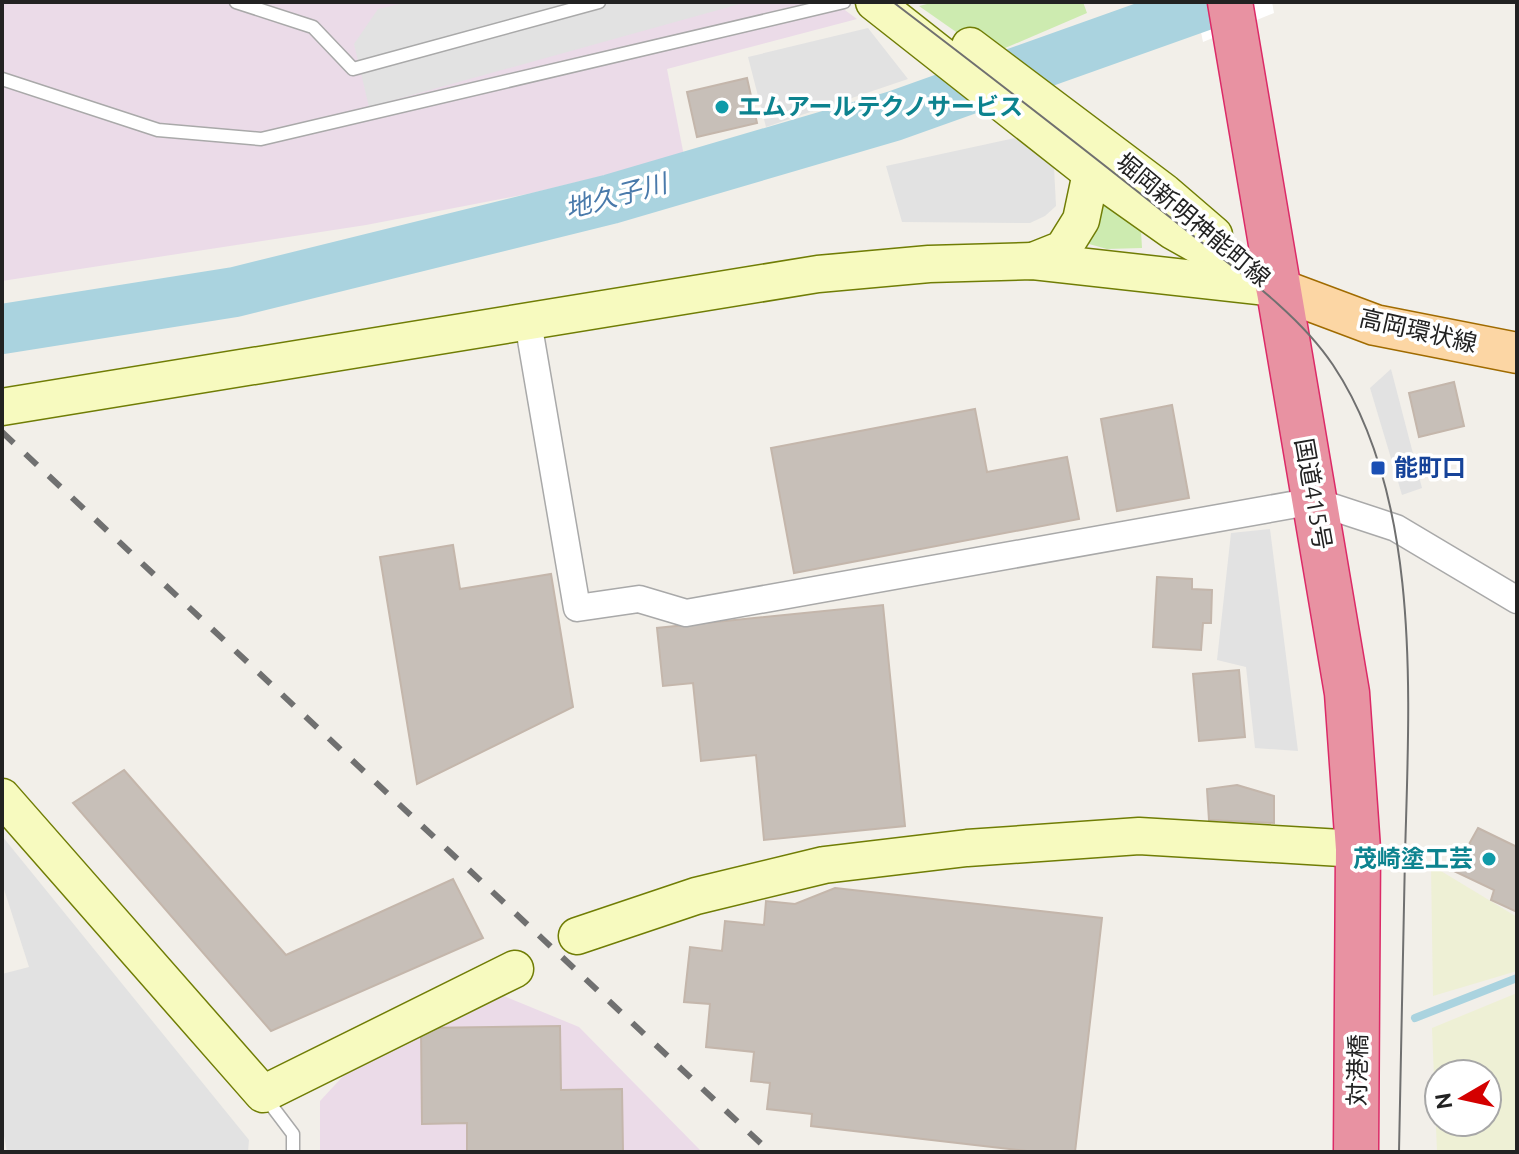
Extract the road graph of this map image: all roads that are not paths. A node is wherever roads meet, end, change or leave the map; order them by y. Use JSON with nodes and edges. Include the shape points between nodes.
{"nodes":[{"id":1,"x":236,"y":2,"type":"edge"},
{"id":2,"x":599,"y":2,"type":"edge"},
{"id":3,"x":844,"y":2,"type":"edge"},
{"id":4,"x":874,"y":2,"type":"edge"},
{"id":5,"x":911,"y":2,"type":"edge"},
{"id":6,"x":1232,"y":15,"type":"edge"},
{"id":7,"x":972,"y":63,"type":"junction"},
{"id":8,"x":2,"y":79,"type":"edge"},
{"id":9,"x":1030,"y":108,"type":"junction"},
{"id":10,"x":1091,"y":173,"type":"junction"},
{"id":11,"x":1033,"y":261,"type":"junction"},
{"id":12,"x":1276,"y":288,"type":"junction"},
{"id":13,"x":528,"y":322,"type":"junction"},
{"id":14,"x":1517,"y":353,"type":"edge"},
{"id":15,"x":2,"y":407,"type":"edge"},
{"id":16,"x":1314,"y":501,"type":"junction"},
{"id":17,"x":1517,"y":600,"type":"edge"},
{"id":18,"x":2,"y":797,"type":"edge"},
{"id":19,"x":1358,"y":849,"type":"junction"},
{"id":20,"x":577,"y":936,"type":"dead end"},
{"id":21,"x":515,"y":969,"type":"dead end"},
{"id":22,"x":1359,"y":989,"type":"joint"},
{"id":23,"x":263,"y":1094,"type":"junction"},
{"id":24,"x":293,"y":1152,"type":"edge"},
{"id":25,"x":1356,"y":1152,"type":"edge"}],
"edges":[{"from":1,"to":2,"type":"lane","via":[[313,27],[353,69]]},
{"from":3,"to":8,"type":"lane","via":[[261,139],[158,130]]},
{"from":4,"to":7,"type":"street","name":"堀岡新明神能町線"},
{"from":5,"to":7,"type":"street","name":"堀岡新明神能町線"},
{"from":6,"to":12,"type":"highway","name":"国道415号"},
{"from":7,"to":9,"type":"street","name":"堀岡新明神能町線"},
{"from":9,"to":10,"type":"street","name":"堀岡新明神能町線"},
{"from":9,"to":12,"type":"street","name":"堀岡新明神能町線","via":[[1164,192]]},
{"from":10,"to":11,"type":"street","via":[[1081,220],[1063,249]]},
{"from":10,"to":12,"type":"street","name":"堀岡新明神能町線","via":[[1173,231]]},
{"from":11,"to":12,"type":"street"},
{"from":11,"to":13,"type":"street","via":[[818,274]]},
{"from":12,"to":14,"type":"main road","name":"高岡環状線","via":[[1375,325]]},
{"from":12,"to":16,"type":"highway","name":"国道415号"},
{"from":13,"to":15,"type":"street"},
{"from":13,"to":16,"type":"street","via":[[577,608],[639,599],[686,613]]},
{"from":16,"to":17,"type":"street","via":[[1396,528]]},
{"from":16,"to":19,"type":"highway","name":"国道415号","via":[[1347,693]]},
{"from":18,"to":23,"type":"street"},
{"from":19,"to":20,"type":"street","via":[[1139,836],[967,848],[824,865],[696,896]]},
{"from":19,"to":22,"type":"highway","name":"国道415号"},
{"from":21,"to":23,"type":"street"},
{"from":22,"to":25,"type":"highway","name":"対港橋"},
{"from":23,"to":24,"type":"lane","via":[[293,1134]]}]}
